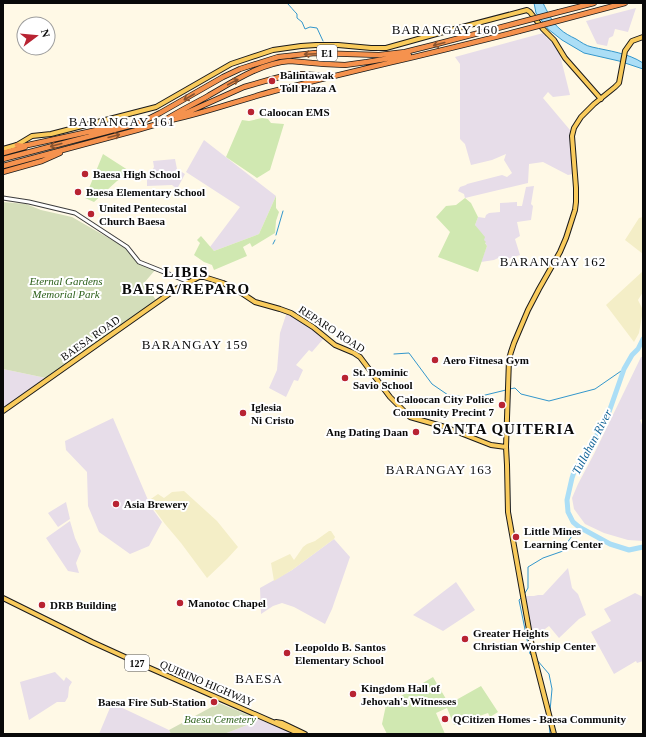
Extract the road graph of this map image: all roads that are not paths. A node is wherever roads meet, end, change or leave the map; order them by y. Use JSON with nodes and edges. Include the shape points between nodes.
{"nodes":[{"id":1,"x":594,"y":3,"type":"edge"},
{"id":2,"x":626,"y":3,"type":"edge"},
{"id":3,"x":643,"y":37,"type":"edge"},
{"id":4,"x":435,"y":52,"type":"junction"},
{"id":5,"x":335,"y":76,"type":"junction"},
{"id":6,"x":600,"y":99,"type":"junction"},
{"id":7,"x":148,"y":119,"type":"junction"},
{"id":8,"x":162,"y":122,"type":"junction"},
{"id":9,"x":36,"y":143,"type":"junction"},
{"id":10,"x":17,"y":145,"type":"junction"},
{"id":11,"x":76,"y":146,"type":"junction"},
{"id":12,"x":3,"y":149,"type":"edge"},
{"id":13,"x":3,"y":153,"type":"edge"},
{"id":14,"x":3,"y":159,"type":"edge"},
{"id":15,"x":3,"y":166,"type":"edge"},
{"id":16,"x":3,"y":172,"type":"edge"},
{"id":17,"x":3,"y":198,"type":"edge"},
{"id":18,"x":189,"y":282,"type":"junction"},
{"id":19,"x":3,"y":412,"type":"edge"},
{"id":20,"x":506,"y":447,"type":"junction"},
{"id":21,"x":3,"y":598,"type":"edge"},
{"id":22,"x":274,"y":722,"type":"junction"},
{"id":23,"x":300,"y":734,"type":"edge"},
{"id":24,"x":305,"y":734,"type":"edge"},
{"id":25,"x":554,"y":734,"type":"edge"}],
"edges":[{"from":1,"to":7,"type":"highway","number":"E1","one_way":true,"bridge":true,"via":[[405,52],[380,55],[315,53],[278,56],[235,71]]},
{"from":2,"to":4,"type":"highway","number":"E1","bridge":true},
{"from":3,"to":6,"type":"main road","via":[[632,41],[628,46],[619,83]]},
{"from":4,"to":5,"type":"highway","number":"E1"},
{"from":8,"to":4,"type":"highway","number":"E1","one_way":true,"via":[[250,73],[268,66],[290,61],[329,65],[354,64]]},
{"from":5,"to":8,"type":"highway","number":"E1","via":[[185,118]]},
{"from":5,"to":8,"type":"highway","number":"E1","via":[[291,74],[244,87]]},
{"from":6,"to":10,"type":"main road","via":[[527,10],[386,48],[329,44],[273,50],[231,64],[156,107],[52,134],[32,136]]},
{"from":6,"to":20,"type":"main road","via":[[574,128],[572,136],[575,210],[560,252],[531,304],[510,352]]},
{"from":7,"to":9,"type":"highway"},
{"from":7,"to":14,"type":"highway","number":"E1","one_way":true},
{"from":11,"to":8,"type":"highway","number":"E1","one_way":true},
{"from":9,"to":10,"type":"highway"},
{"from":9,"to":13,"type":"highway"},
{"from":10,"to":12,"type":"main road"},
{"from":11,"to":15,"type":"highway","number":"E1"},
{"from":11,"to":16,"type":"highway","via":[[42,161]]},
{"from":17,"to":18,"type":"street","via":[[75,213],[127,247],[139,262]]},
{"from":18,"to":19,"type":"main road","name":"BAESA ROAD","via":[[159,300]]},
{"from":18,"to":20,"type":"main road","name":"REPARO ROAD","via":[[201,277],[215,280],[230,286],[254,302],[286,311],[335,344],[360,356],[390,397],[410,417]]},
{"from":20,"to":25,"type":"main road","via":[[508,512],[533,652]]},
{"from":21,"to":22,"type":"main road","name":"QUIRINO HIGHWAY","number":"127","via":[[92,642]]},
{"from":22,"to":23,"type":"main road","name":"QUIRINO HIGHWAY","number":"127"},
{"from":22,"to":24,"type":"main road","name":"QUIRINO HIGHWAY","number":"127"}]}
